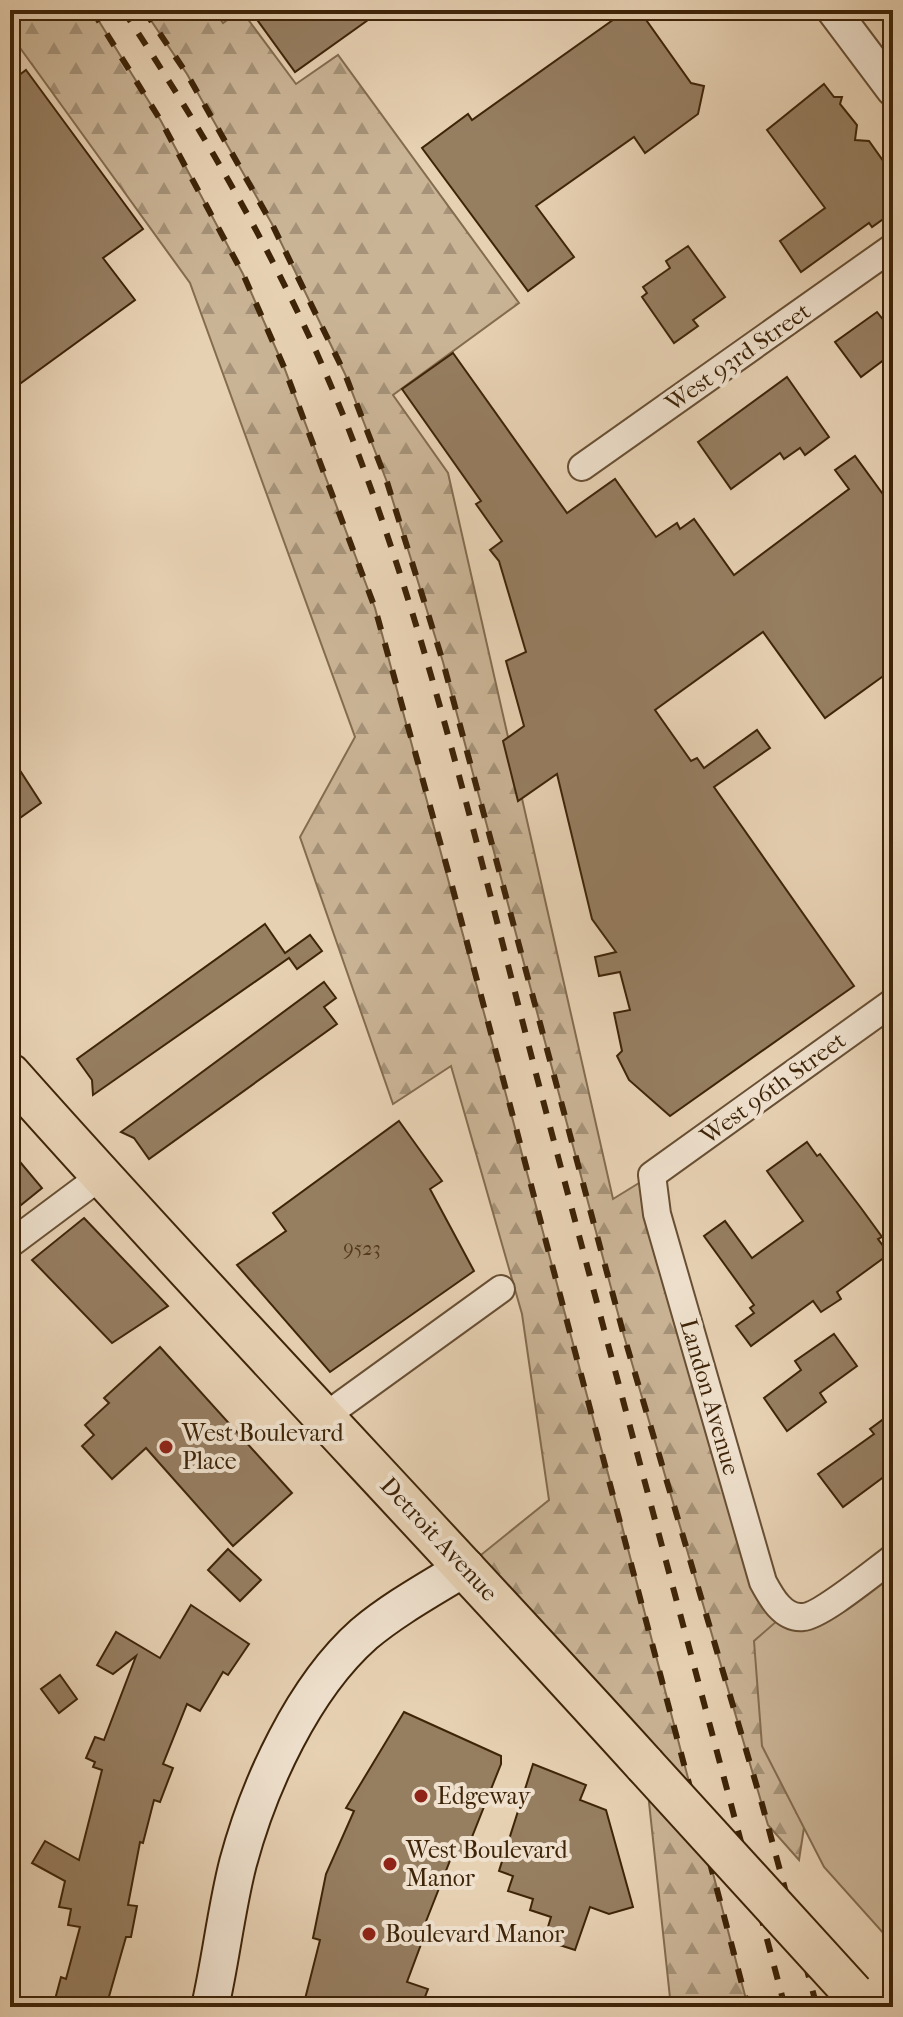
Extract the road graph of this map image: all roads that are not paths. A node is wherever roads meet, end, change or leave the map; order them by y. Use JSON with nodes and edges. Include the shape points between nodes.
{"nodes":[{"id":1,"x":833,"y":10,"type":"edge"},
{"id":2,"x":893,"y":90,"type":"edge"},
{"id":3,"x":893,"y":247,"type":"edge"},
{"id":4,"x":582,"y":467,"type":"dead end"},
{"id":5,"x":893,"y":1002,"type":"edge"},
{"id":6,"x":10,"y":1074,"type":"edge"},
{"id":7,"x":652,"y":1175,"type":"joint"},
{"id":8,"x":101,"y":1176,"type":"junction"},
{"id":9,"x":10,"y":1244,"type":"edge"},
{"id":10,"x":501,"y":1289,"type":"dead end"},
{"id":11,"x":324,"y":1417,"type":"junction"},
{"id":12,"x":893,"y":1558,"type":"edge"},
{"id":13,"x":466,"y":1567,"type":"junction"},
{"id":14,"x":859,"y":2000,"type":"edge"},
{"id":15,"x":210,"y":2007,"type":"edge"}],
"edges":[{"from":1,"to":2,"type":"street"},
{"from":3,"to":4,"type":"street","name":"West 93rd Street"},
{"from":5,"to":7,"type":"street","name":"West 96th Street"},
{"from":6,"to":8,"type":"main road","name":"Detroit Avenue"},
{"from":7,"to":12,"type":"street","name":"Landon Avenue","via":[[657,1214],[763,1582],[773,1600],[786,1613],[803,1617]]},
{"from":8,"to":9,"type":"street"},
{"from":8,"to":11,"type":"main road","name":"Detroit Avenue"},
{"from":10,"to":11,"type":"street"},
{"from":11,"to":13,"type":"main road","name":"Detroit Avenue"},
{"from":13,"to":14,"type":"main road","name":"Detroit Avenue","bridge":true},
{"from":13,"to":15,"type":"main road","via":[[362,1636],[293,1728],[246,1837]]}]}
